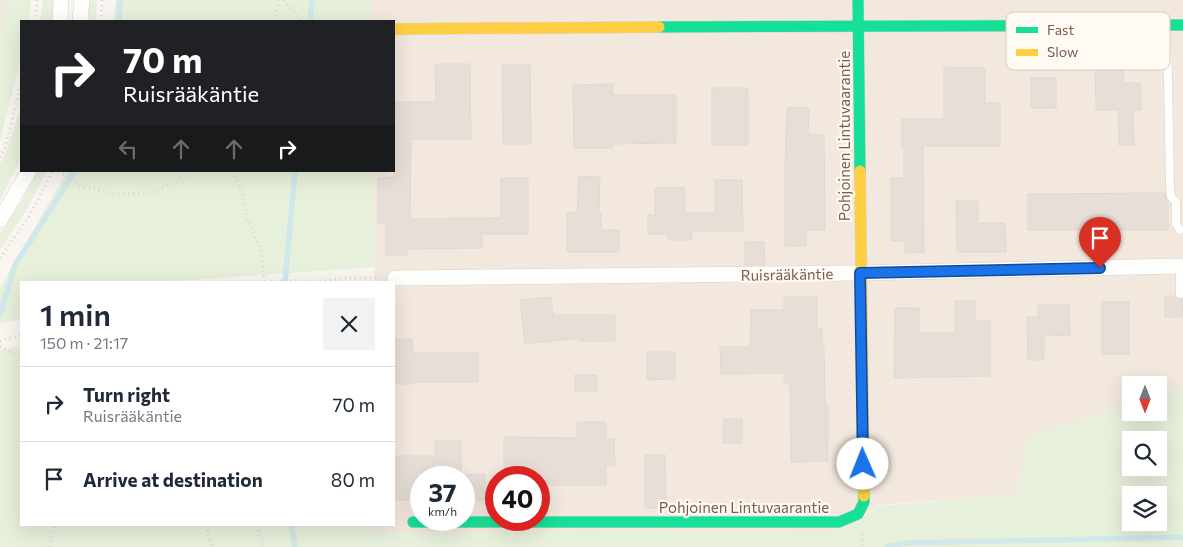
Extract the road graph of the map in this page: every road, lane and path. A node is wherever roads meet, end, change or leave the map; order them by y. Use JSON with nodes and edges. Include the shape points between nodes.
{"nodes":[{"id":1,"x":37,"y":0,"type":"edge"},
{"id":2,"x":61,"y":0,"type":"edge"},
{"id":3,"x":82,"y":0,"type":"edge"},
{"id":4,"x":102,"y":0,"type":"edge"},
{"id":5,"x":279,"y":0,"type":"edge"},
{"id":6,"x":284,"y":0,"type":"edge"},
{"id":7,"x":858,"y":0,"type":"edge"},
{"id":8,"x":35,"y":20,"type":"edge"},
{"id":9,"x":60,"y":20,"type":"edge"},
{"id":10,"x":80,"y":20,"type":"edge"},
{"id":11,"x":101,"y":20,"type":"edge"},
{"id":12,"x":275,"y":20,"type":"edge"},
{"id":13,"x":300,"y":20,"type":"edge"},
{"id":14,"x":859,"y":25,"type":"junction"},
{"id":15,"x":1006,"y":25,"type":"edge"},
{"id":16,"x":1170,"y":25,"type":"edge"},
{"id":17,"x":1183,"y":25,"type":"edge"},
{"id":18,"x":395,"y":28,"type":"edge"},
{"id":19,"x":1168,"y":70,"type":"edge"},
{"id":20,"x":20,"y":87,"type":"edge"},
{"id":21,"x":0,"y":146,"type":"edge"},
{"id":22,"x":4,"y":148,"type":"junction"},
{"id":23,"x":0,"y":157,"type":"edge"},
{"id":24,"x":28,"y":172,"type":"edge"},
{"id":25,"x":52,"y":172,"type":"edge"},
{"id":26,"x":60,"y":172,"type":"edge"},
{"id":27,"x":189,"y":172,"type":"edge"},
{"id":28,"x":233,"y":172,"type":"edge"},
{"id":29,"x":0,"y":220,"type":"edge"},
{"id":30,"x":1180,"y":230,"type":"dead end"},
{"id":31,"x":0,"y":258,"type":"edge"},
{"id":32,"x":1180,"y":266,"type":"joint"},
{"id":33,"x":860,"y":273,"type":"junction"},
{"id":34,"x":395,"y":278,"type":"joint"},
{"id":35,"x":264,"y":281,"type":"edge"},
{"id":36,"x":298,"y":281,"type":"edge"},
{"id":37,"x":328,"y":281,"type":"edge"},
{"id":38,"x":328,"y":281,"type":"edge"},
{"id":39,"x":1180,"y":294,"type":"dead end"},
{"id":40,"x":20,"y":335,"type":"edge"},
{"id":41,"x":0,"y":340,"type":"edge"},
{"id":42,"x":0,"y":347,"type":"edge"},
{"id":43,"x":20,"y":356,"type":"edge"},
{"id":44,"x":475,"y":522,"type":"edge"},
{"id":45,"x":55,"y":526,"type":"edge"},
{"id":46,"x":207,"y":526,"type":"edge"},
{"id":47,"x":258,"y":526,"type":"edge"},
{"id":48,"x":49,"y":547,"type":"edge"},
{"id":49,"x":212,"y":547,"type":"edge"},
{"id":50,"x":265,"y":547,"type":"edge"}],
"edges":[{"from":1,"to":8,"type":"path"},
{"from":2,"to":9,"type":"street"},
{"from":3,"to":10,"type":"street"},
{"from":4,"to":11,"type":"path"},
{"from":5,"to":12,"type":"path"},
{"from":6,"to":13,"type":"path"},
{"from":7,"to":14,"type":"street","name":"Pohjoinen Lintuvaarantie"},
{"from":14,"to":15,"type":"street"},
{"from":14,"to":18,"type":"street"},
{"from":14,"to":33,"type":"street","name":"Pohjoinen Lintuvaarantie"},
{"from":16,"to":17,"type":"street"},
{"from":19,"to":30,"type":"lane","via":[[1170,186],[1171,197],[1176,202],[1176,224]]},
{"from":20,"to":22,"type":"path"},
{"from":21,"to":22,"type":"path"},
{"from":22,"to":23,"type":"path"},
{"from":24,"to":29,"type":"street"},
{"from":25,"to":31,"type":"path","via":[[28,218]]},
{"from":26,"to":27,"type":"path","via":[[80,186],[124,194],[151,193],[178,181]]},
{"from":28,"to":35,"type":"path","via":[[245,202],[247,218],[261,250]]},
{"from":32,"to":33,"type":"street","name":"Ruisrääkäntie"},
{"from":32,"to":39,"type":"lane"},
{"from":33,"to":34,"type":"street","name":"Ruisrääkäntie"},
{"from":33,"to":44,"type":"street","name":"Pohjoinen Lintuvaarantie","via":[[864,502],[858,514],[839,522]]},
{"from":34,"to":37,"type":"path"},
{"from":36,"to":38,"type":"path"},
{"from":40,"to":41,"type":"path"},
{"from":42,"to":43,"type":"path"},
{"from":45,"to":48,"type":"path"},
{"from":46,"to":49,"type":"path"},
{"from":47,"to":50,"type":"path"}]}
